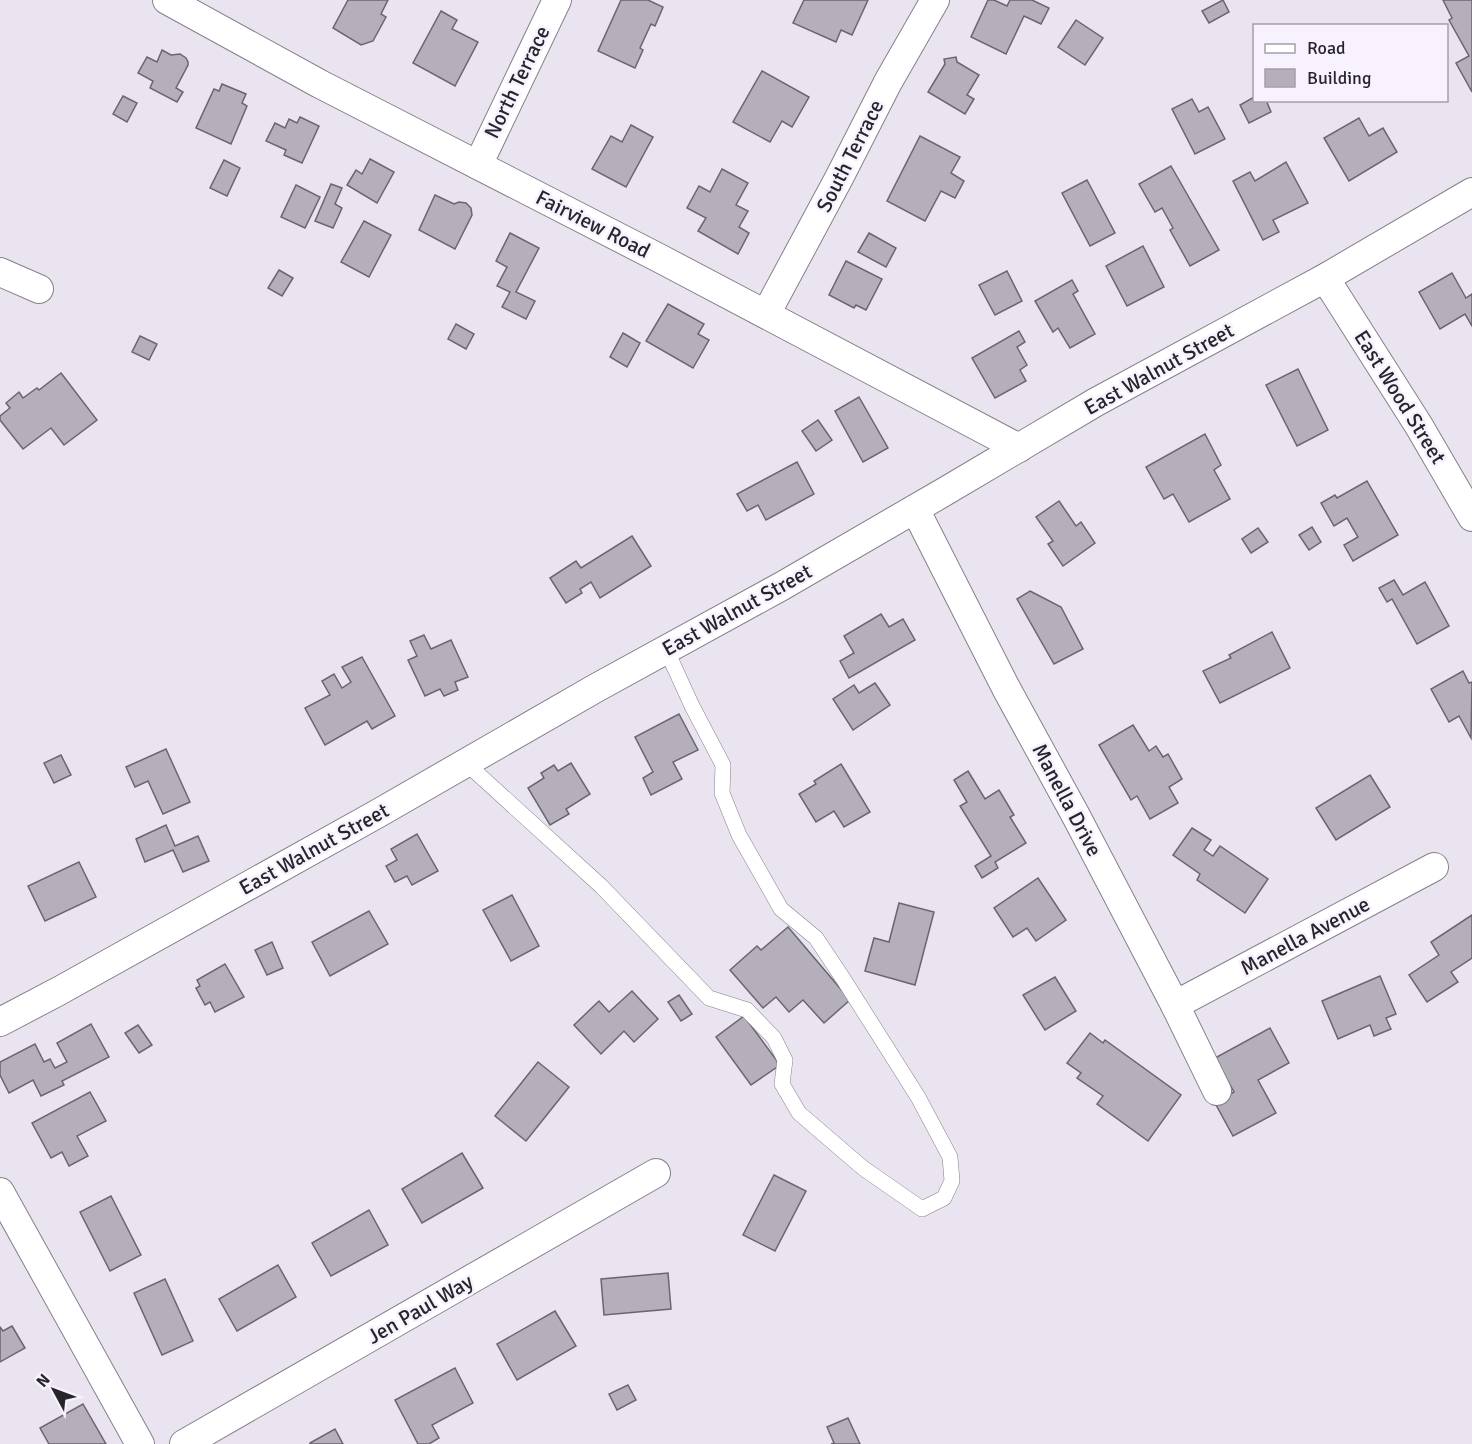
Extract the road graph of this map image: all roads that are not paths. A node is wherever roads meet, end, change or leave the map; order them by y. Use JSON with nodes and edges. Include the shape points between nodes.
{"nodes":[{"id":1,"x":167,"y":0,"type":"edge"},
{"id":2,"x":557,"y":0,"type":"edge"},
{"id":3,"x":935,"y":0,"type":"edge"},
{"id":4,"x":478,"y":165,"type":"junction"},
{"id":5,"x":1472,"y":192,"type":"edge"},
{"id":6,"x":0,"y":272,"type":"edge"},
{"id":7,"x":1325,"y":278,"type":"junction"},
{"id":8,"x":39,"y":289,"type":"dead end"},
{"id":9,"x":766,"y":314,"type":"junction"},
{"id":10,"x":1019,"y":448,"type":"junction"},
{"id":11,"x":915,"y":509,"type":"junction"},
{"id":12,"x":1472,"y":517,"type":"edge"},
{"id":13,"x":666,"y":649,"type":"junction"},
{"id":14,"x":466,"y":763,"type":"junction"},
{"id":15,"x":1434,"y":867,"type":"dead end"},
{"id":16,"x":1175,"y":1005,"type":"junction"},
{"id":17,"x":0,"y":1022,"type":"edge"},
{"id":18,"x":1216,"y":1091,"type":"dead end"},
{"id":19,"x":656,"y":1173,"type":"dead end"},
{"id":20,"x":0,"y":1192,"type":"edge"},
{"id":21,"x":140,"y":1444,"type":"edge"},
{"id":22,"x":184,"y":1444,"type":"edge"}],
"edges":[{"from":1,"to":4,"type":"street","name":"Fairview Road"},
{"from":2,"to":4,"type":"street","name":"North Terrace"},
{"from":3,"to":9,"type":"street","name":"South Terrace"},
{"from":4,"to":9,"type":"street","name":"Fairview Road"},
{"from":5,"to":7,"type":"street","name":"East Walnut Street"},
{"from":6,"to":8,"type":"street"},
{"from":7,"to":10,"type":"street","name":"East Walnut Street"},
{"from":7,"to":12,"type":"street","name":"East Wood Street"},
{"from":9,"to":10,"type":"street","name":"Fairview Road"},
{"from":10,"to":11,"type":"street","name":"East Walnut Street"},
{"from":11,"to":13,"type":"street","name":"East Walnut Street"},
{"from":11,"to":16,"type":"street","name":"Manella Drive"},
{"from":13,"to":14,"type":"street","name":"East Walnut Street"},
{"from":13,"to":14,"type":"lane","via":[[723,765],[722,793],[739,836],[781,909],[816,938],[844,980],[918,1097],[950,1156],[952,1181],[944,1198],[922,1209],[863,1168],[799,1113],[782,1084],[785,1060],[774,1038],[747,1010],[709,998],[601,886]]},
{"from":14,"to":17,"type":"street","name":"East Walnut Street"},
{"from":15,"to":16,"type":"street","name":"Manella Avenue"},
{"from":16,"to":18,"type":"street","name":"Manella Drive"},
{"from":19,"to":22,"type":"street","name":"Jen Paul Way"},
{"from":20,"to":21,"type":"street"}]}
